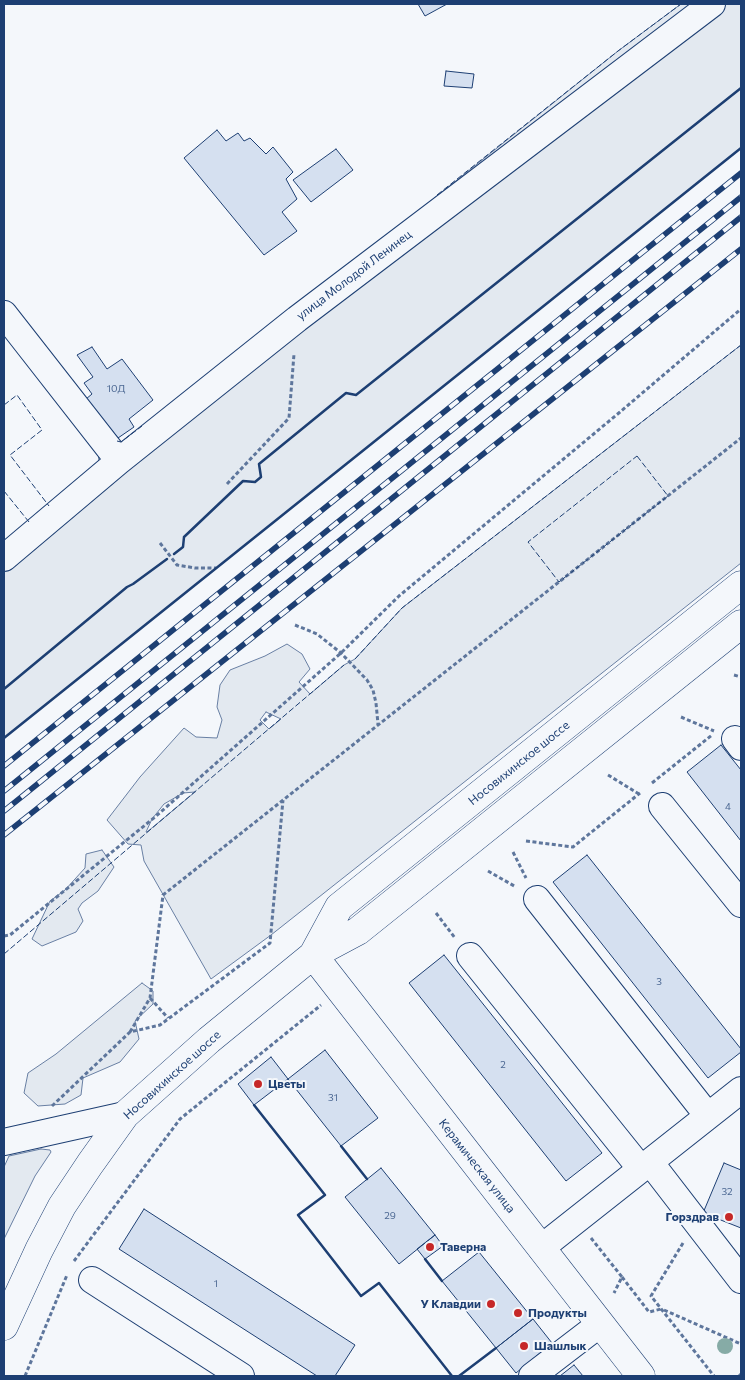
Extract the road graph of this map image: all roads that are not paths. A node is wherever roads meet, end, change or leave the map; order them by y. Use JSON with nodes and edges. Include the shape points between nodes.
{"nodes":[{"id":1,"x":712,"y":4,"type":"edge"},
{"id":2,"x":4,"y":314,"type":"edge"},
{"id":3,"x":119,"y":461,"type":"junction"},
{"id":4,"x":4,"y":558,"type":"edge"},
{"id":5,"x":741,"y":585,"type":"edge"},
{"id":6,"x":741,"y":624,"type":"edge"},
{"id":7,"x":662,"y":806,"type":"road end"},
{"id":8,"x":537,"y":899,"type":"road end"},
{"id":9,"x":741,"y":904,"type":"edge"},
{"id":10,"x":312,"y":955,"type":"junction"},
{"id":11,"x":470,"y":956,"type":"road end"},
{"id":12,"x":741,"y":1090,"type":"edge"},
{"id":13,"x":125,"y":1116,"type":"junction"},
{"id":14,"x":708,"y":1116,"type":"junction"},
{"id":15,"x":4,"y":1142,"type":"edge"},
{"id":16,"x":645,"y":1166,"type":"junction"},
{"id":17,"x":541,"y":1248,"type":"junction"},
{"id":18,"x":92,"y":1280,"type":"dead end"},
{"id":19,"x":741,"y":1280,"type":"edge"},
{"id":20,"x":600,"y":1324,"type":"junction"},
{"id":21,"x":4,"y":1326,"type":"edge"},
{"id":22,"x":241,"y":1376,"type":"edge"},
{"id":23,"x":532,"y":1376,"type":"edge"},
{"id":24,"x":641,"y":1376,"type":"edge"}],
"edges":[{"from":1,"to":3,"type":"street","name":"улица Молодой Ленинец","via":[[297,318]]},
{"from":2,"to":3,"type":"street"},
{"from":3,"to":4,"type":"street","name":"улица Молодой Ленинец"},
{"from":5,"to":10,"type":"main road","name":"Носовихинское шоссе","via":[[339,907]]},
{"from":6,"to":10,"type":"main road","name":"Носовихинское шоссе","via":[[358,931]]},
{"from":7,"to":9,"type":"street"},
{"from":8,"to":14,"type":"street"},
{"from":10,"to":13,"type":"main road","name":"Носовихинское шоссе","via":[[209,1040]]},
{"from":10,"to":17,"type":"main road","name":"Керамическая улица"},
{"from":11,"to":16,"type":"street"},
{"from":12,"to":14,"type":"street"},
{"from":13,"to":15,"type":"street"},
{"from":13,"to":21,"type":"main road","name":"Носовихинское шоссе","via":[[62,1206]]},
{"from":14,"to":16,"type":"street"},
{"from":16,"to":17,"type":"street"},
{"from":16,"to":19,"type":"street","via":[[696,1222]]},
{"from":17,"to":20,"type":"main road","name":"Керамическая улица"},
{"from":18,"to":22,"type":"street"},
{"from":20,"to":23,"type":"street"},
{"from":20,"to":24,"type":"main road","name":"Керамическая улица"}]}
